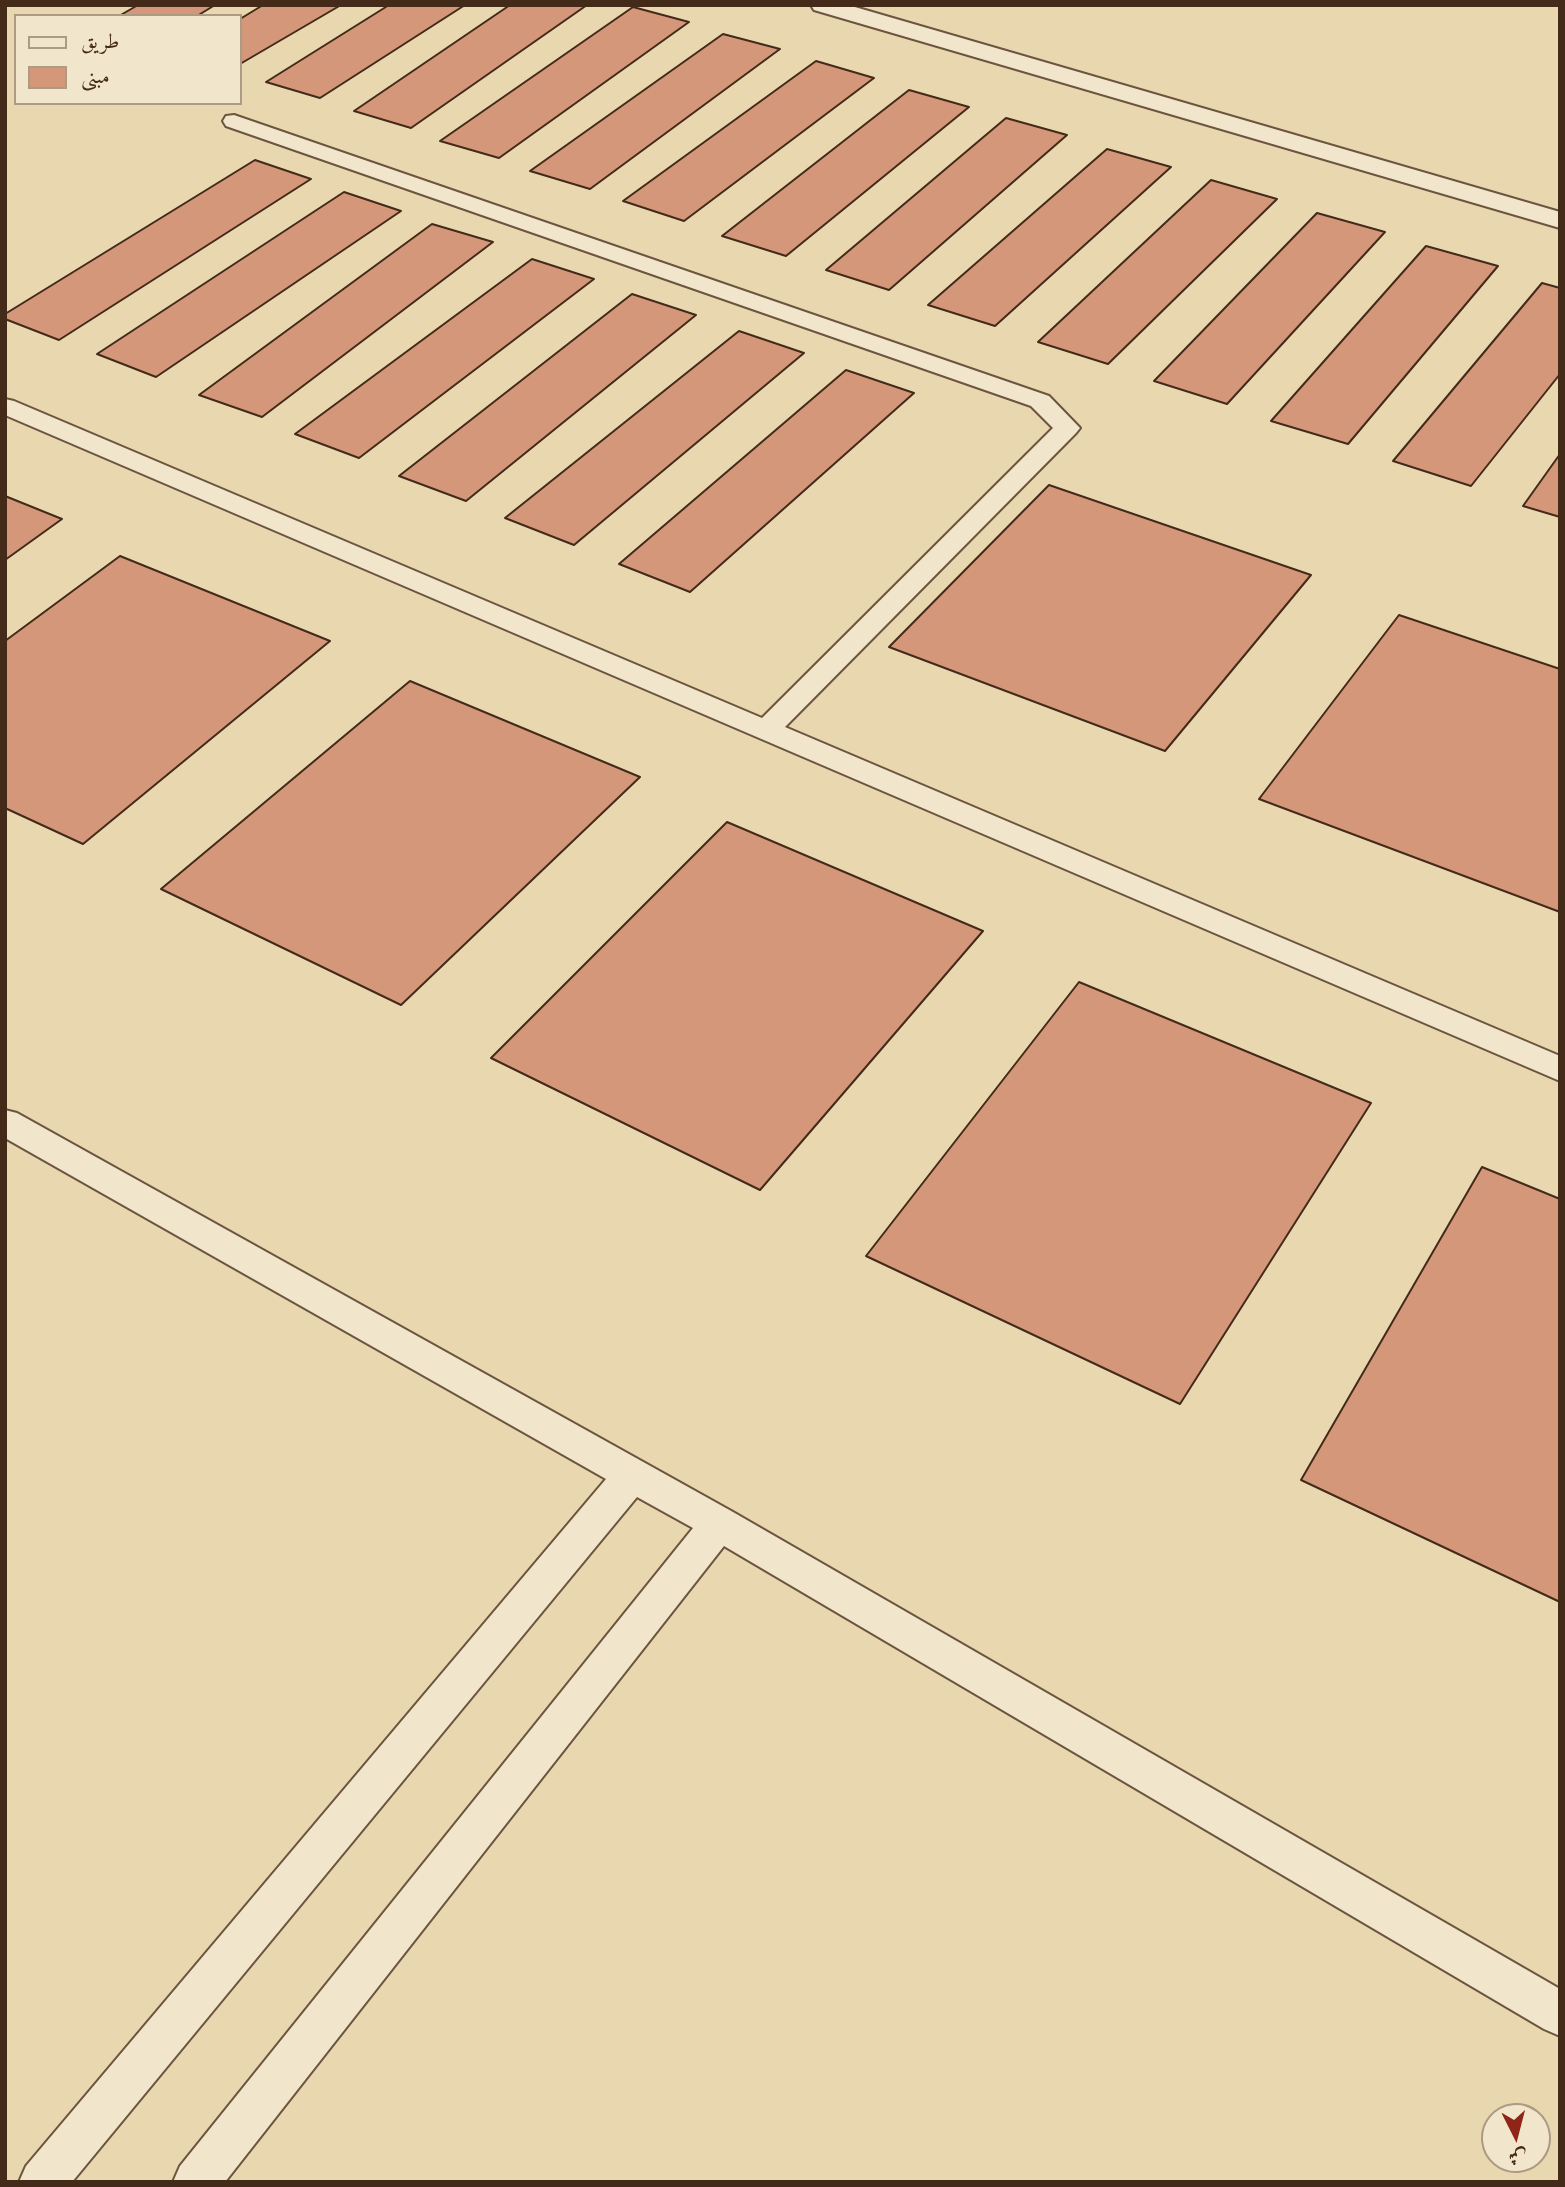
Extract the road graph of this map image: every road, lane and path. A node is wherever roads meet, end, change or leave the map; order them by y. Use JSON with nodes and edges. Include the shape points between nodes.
{"nodes":[{"id":1,"x":822,"y":5,"type":"edge"},
{"id":2,"x":234,"y":121,"type":"dead end"},
{"id":3,"x":1560,"y":220,"type":"edge"},
{"id":4,"x":5,"y":406,"type":"edge"},
{"id":5,"x":766,"y":730,"type":"junction"},
{"id":6,"x":1560,"y":1069,"type":"edge"},
{"id":7,"x":5,"y":1122,"type":"edge"},
{"id":8,"x":632,"y":1476,"type":"junction"},
{"id":9,"x":719,"y":1524,"type":"junction"},
{"id":10,"x":1560,"y":2014,"type":"edge"},
{"id":11,"x":42,"y":2182,"type":"edge"},
{"id":12,"x":196,"y":2182,"type":"edge"}],
"edges":[{"from":1,"to":3,"type":"street"},
{"from":2,"to":5,"type":"lane","via":[[1040,401],[1067,428]]},
{"from":4,"to":5,"type":"lane"},
{"from":5,"to":6,"type":"lane"},
{"from":7,"to":8,"type":"lane"},
{"from":8,"to":9,"type":"lane"},
{"from":8,"to":11,"type":"lane"},
{"from":9,"to":10,"type":"lane"},
{"from":9,"to":12,"type":"lane"}]}
